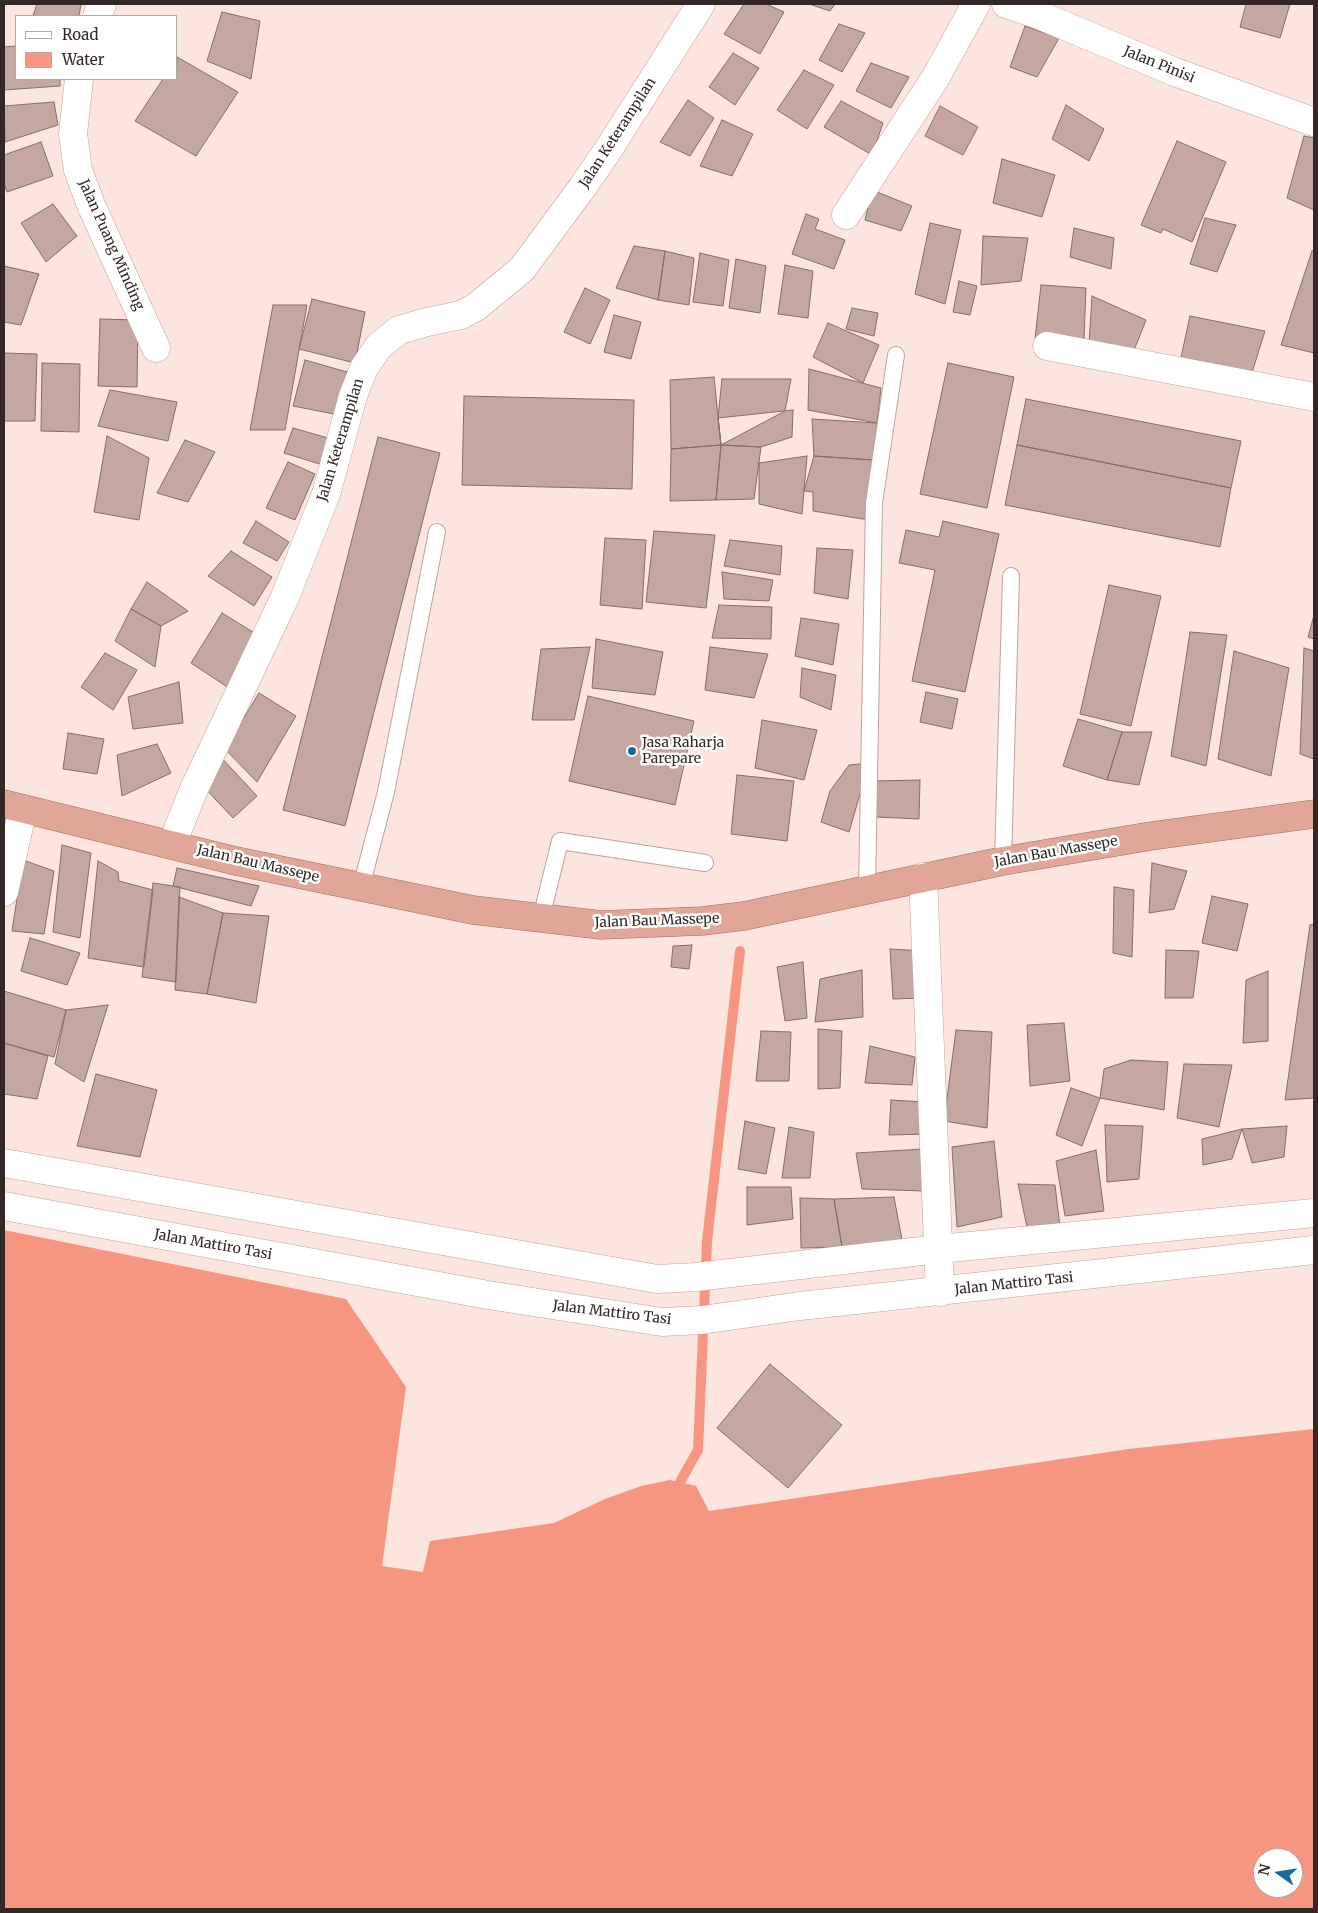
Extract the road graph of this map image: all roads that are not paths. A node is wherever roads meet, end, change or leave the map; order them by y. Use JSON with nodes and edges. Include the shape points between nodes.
{"nodes":[{"id":1,"x":701,"y":4,"type":"edge"},
{"id":2,"x":976,"y":4,"type":"edge"},
{"id":3,"x":1006,"y":4,"type":"edge"},
{"id":4,"x":79,"y":80,"type":"edge"},
{"id":5,"x":1314,"y":122,"type":"edge"},
{"id":6,"x":846,"y":215,"type":"dead end"},
{"id":7,"x":1047,"y":346,"type":"dead end"},
{"id":8,"x":156,"y":348,"type":"dead end"},
{"id":9,"x":896,"y":355,"type":"dead end"},
{"id":10,"x":1314,"y":397,"type":"edge"},
{"id":11,"x":437,"y":532,"type":"dead end"},
{"id":12,"x":1011,"y":576,"type":"dead end"},
{"id":13,"x":13,"y":806,"type":"edge"},
{"id":14,"x":1314,"y":814,"type":"edge"},
{"id":15,"x":172,"y":844,"type":"junction"},
{"id":16,"x":1003,"y":861,"type":"junction"},
{"id":17,"x":705,"y":863,"type":"dead end"},
{"id":18,"x":922,"y":877,"type":"junction"},
{"id":19,"x":361,"y":887,"type":"junction"},
{"id":20,"x":867,"y":889,"type":"junction"},
{"id":21,"x":4,"y":892,"type":"edge"},
{"id":22,"x":541,"y":918,"type":"junction"},
{"id":23,"x":4,"y":1163,"type":"edge"},
{"id":24,"x":4,"y":1206,"type":"edge"},
{"id":25,"x":1314,"y":1213,"type":"edge"},
{"id":26,"x":1199,"y":1224,"type":"junction"},
{"id":27,"x":939,"y":1249,"type":"junction"},
{"id":28,"x":1314,"y":1250,"type":"edge"},
{"id":29,"x":1202,"y":1263,"type":"junction"},
{"id":30,"x":940,"y":1292,"type":"junction"}],
"edges":[{"from":1,"to":15,"type":"main road","name":"Jalan Keterampilan","via":[[608,150],[522,268],[476,308],[462,315],[399,330],[378,346],[364,368],[326,494],[285,598],[194,789]]},
{"from":2,"to":6,"type":"main road","via":[[936,77]]},
{"from":3,"to":5,"type":"main road","name":"Jalan Pinisi","via":[[1175,72]]},
{"from":4,"to":8,"type":"main road","name":"Jalan Puang Minding","via":[[73,134],[78,170]]},
{"from":7,"to":10,"type":"main road"},
{"from":9,"to":20,"type":"lane","via":[[874,503]]},
{"from":11,"to":19,"type":"lane","via":[[386,792]]},
{"from":12,"to":16,"type":"lane"},
{"from":13,"to":15,"type":"highway","name":"Jalan Bau Massepe"},
{"from":13,"to":21,"type":"main road"},
{"from":14,"to":16,"type":"highway","name":"Jalan Bau Massepe","via":[[1151,836]]},
{"from":15,"to":19,"type":"highway","name":"Jalan Bau Massepe"},
{"from":16,"to":18,"type":"highway","name":"Jalan Bau Massepe"},
{"from":17,"to":22,"type":"lane","via":[[560,841]]},
{"from":18,"to":20,"type":"highway","name":"Jalan Bau Massepe"},
{"from":18,"to":27,"type":"main road"},
{"from":19,"to":22,"type":"highway","name":"Jalan Bau Massepe","via":[[473,910]]},
{"from":20,"to":22,"type":"highway","name":"Jalan Bau Massepe","via":[[744,916],[702,921],[601,925]]},
{"from":23,"to":27,"type":"main road","via":[[657,1279],[722,1275]]},
{"from":24,"to":30,"type":"main road","name":"Jalan Mattiro Tasi","via":[[488,1295],[662,1322]]},
{"from":25,"to":26,"type":"main road"},
{"from":26,"to":27,"type":"main road"},
{"from":26,"to":29,"type":"main road"},
{"from":27,"to":30,"type":"main road"},
{"from":28,"to":29,"type":"main road","name":"Jalan Mattiro Tasi"},
{"from":29,"to":30,"type":"main road","name":"Jalan Mattiro Tasi"}]}
